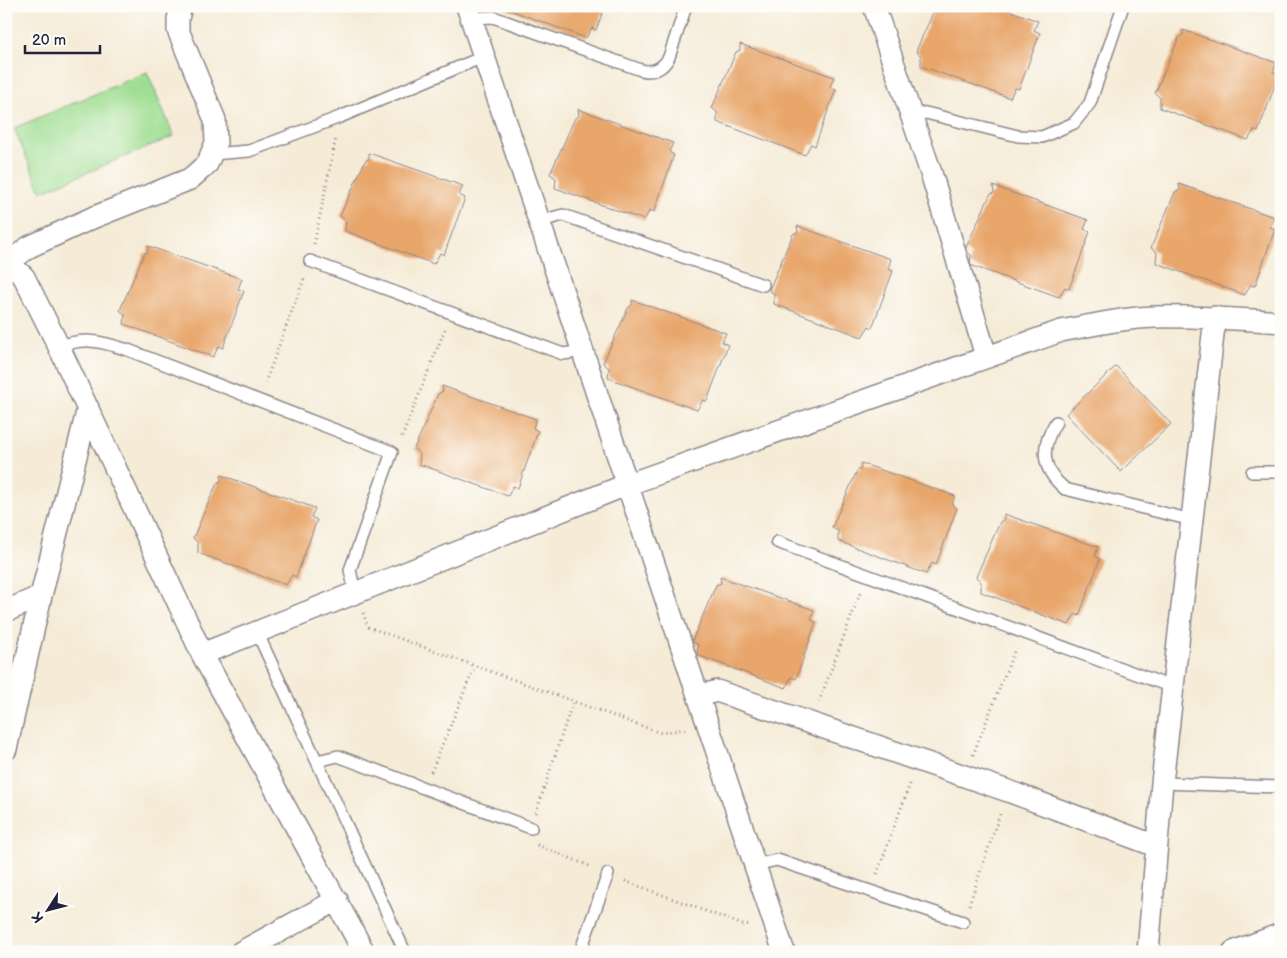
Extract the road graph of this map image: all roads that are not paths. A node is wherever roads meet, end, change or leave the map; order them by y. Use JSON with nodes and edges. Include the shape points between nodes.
{"nodes":[{"id":1,"x":181,"y":6,"type":"edge"},
{"id":2,"x":686,"y":6,"type":"edge"},
{"id":3,"x":874,"y":6,"type":"edge"},
{"id":4,"x":1123,"y":6,"type":"edge"},
{"id":5,"x":470,"y":12,"type":"edge"},
{"id":6,"x":485,"y":56,"type":"junction"},
{"id":7,"x":912,"y":115,"type":"junction"},
{"id":8,"x":212,"y":154,"type":"junction"},
{"id":9,"x":541,"y":221,"type":"junction"},
{"id":10,"x":310,"y":261,"type":"dead end"},
{"id":11,"x":8,"y":262,"type":"edge"},
{"id":12,"x":763,"y":286,"type":"dead end"},
{"id":13,"x":1215,"y":317,"type":"junction"},
{"id":14,"x":1281,"y":322,"type":"edge"},
{"id":15,"x":59,"y":347,"type":"junction"},
{"id":16,"x":583,"y":351,"type":"junction"},
{"id":17,"x":986,"y":356,"type":"junction"},
{"id":18,"x":88,"y":408,"type":"junction"},
{"id":19,"x":1056,"y":422,"type":"dead end"},
{"id":20,"x":1252,"y":472,"type":"dead end"},
{"id":21,"x":1281,"y":472,"type":"edge"},
{"id":22,"x":626,"y":485,"type":"junction"},
{"id":23,"x":1192,"y":520,"type":"junction"},
{"id":24,"x":777,"y":542,"type":"dead end"},
{"id":25,"x":356,"y":592,"type":"junction"},
{"id":26,"x":41,"y":596,"type":"junction"},
{"id":27,"x":6,"y":611,"type":"edge"},
{"id":28,"x":257,"y":632,"type":"junction"},
{"id":29,"x":202,"y":654,"type":"junction"},
{"id":30,"x":1172,"y":687,"type":"junction"},
{"id":31,"x":699,"y":696,"type":"junction"},
{"id":32,"x":6,"y":749,"type":"edge"},
{"id":33,"x":317,"y":761,"type":"junction"},
{"id":34,"x":1162,"y":783,"type":"junction"},
{"id":35,"x":1281,"y":787,"type":"edge"},
{"id":36,"x":531,"y":828,"type":"road end"},
{"id":37,"x":1156,"y":846,"type":"junction"},
{"id":38,"x":755,"y":864,"type":"junction"},
{"id":39,"x":608,"y":874,"type":"road end"},
{"id":40,"x":337,"y":900,"type":"junction"},
{"id":41,"x":964,"y":922,"type":"road end"},
{"id":42,"x":1281,"y":934,"type":"edge"},
{"id":43,"x":241,"y":952,"type":"edge"},
{"id":44,"x":364,"y":952,"type":"edge"},
{"id":45,"x":405,"y":952,"type":"edge"},
{"id":46,"x":580,"y":952,"type":"edge"},
{"id":47,"x":784,"y":952,"type":"edge"},
{"id":48,"x":1148,"y":952,"type":"edge"},
{"id":49,"x":1233,"y":952,"type":"edge"}],
"edges":[{"from":1,"to":8,"type":"street","via":[[178,30],[215,120],[217,131]]},
{"from":2,"to":5,"type":"lane","via":[[669,57],[665,64],[653,71],[641,70],[493,17]]},
{"from":3,"to":7,"type":"street"},
{"from":4,"to":7,"type":"lane","via":[[1090,103],[1074,123],[1042,137],[1018,136],[926,113]]},
{"from":5,"to":6,"type":"street"},
{"from":6,"to":8,"type":"lane","via":[[249,151]]},
{"from":6,"to":9,"type":"street"},
{"from":7,"to":17,"type":"street"},
{"from":8,"to":11,"type":"street","via":[[190,179],[92,218],[29,247]]},
{"from":9,"to":12,"type":"lane","via":[[562,215]]},
{"from":9,"to":16,"type":"street"},
{"from":10,"to":16,"type":"lane","via":[[563,354]]},
{"from":11,"to":15,"type":"street","via":[[24,277]]},
{"from":13,"to":14,"type":"street"},
{"from":13,"to":17,"type":"street","via":[[1154,317],[1104,322],[1061,331]]},
{"from":13,"to":23,"type":"street"},
{"from":15,"to":18,"type":"street"},
{"from":15,"to":25,"type":"lane","via":[[72,341],[100,341],[392,452],[350,570]]},
{"from":16,"to":22,"type":"street"},
{"from":17,"to":22,"type":"street"},
{"from":18,"to":26,"type":"street"},
{"from":18,"to":29,"type":"street"},
{"from":19,"to":23,"type":"lane","via":[[1047,437],[1046,458],[1052,476],[1065,489]]},
{"from":20,"to":21,"type":"lane"},
{"from":22,"to":25,"type":"street"},
{"from":22,"to":31,"type":"street"},
{"from":23,"to":30,"type":"street"},
{"from":24,"to":30,"type":"lane"},
{"from":25,"to":28,"type":"street"},
{"from":26,"to":27,"type":"street"},
{"from":26,"to":32,"type":"street"},
{"from":28,"to":29,"type":"street"},
{"from":28,"to":33,"type":"lane"},
{"from":29,"to":40,"type":"street"},
{"from":30,"to":34,"type":"street"},
{"from":31,"to":37,"type":"street","via":[[717,691],[1008,791]]},
{"from":31,"to":38,"type":"street"},
{"from":33,"to":36,"type":"lane","via":[[338,756]]},
{"from":33,"to":45,"type":"lane"},
{"from":34,"to":35,"type":"lane"},
{"from":34,"to":37,"type":"street"},
{"from":37,"to":48,"type":"street"},
{"from":38,"to":41,"type":"lane","via":[[777,860]]},
{"from":38,"to":47,"type":"street"},
{"from":39,"to":46,"type":"lane"},
{"from":40,"to":43,"type":"street"},
{"from":40,"to":44,"type":"street"},
{"from":42,"to":49,"type":"street"}]}
